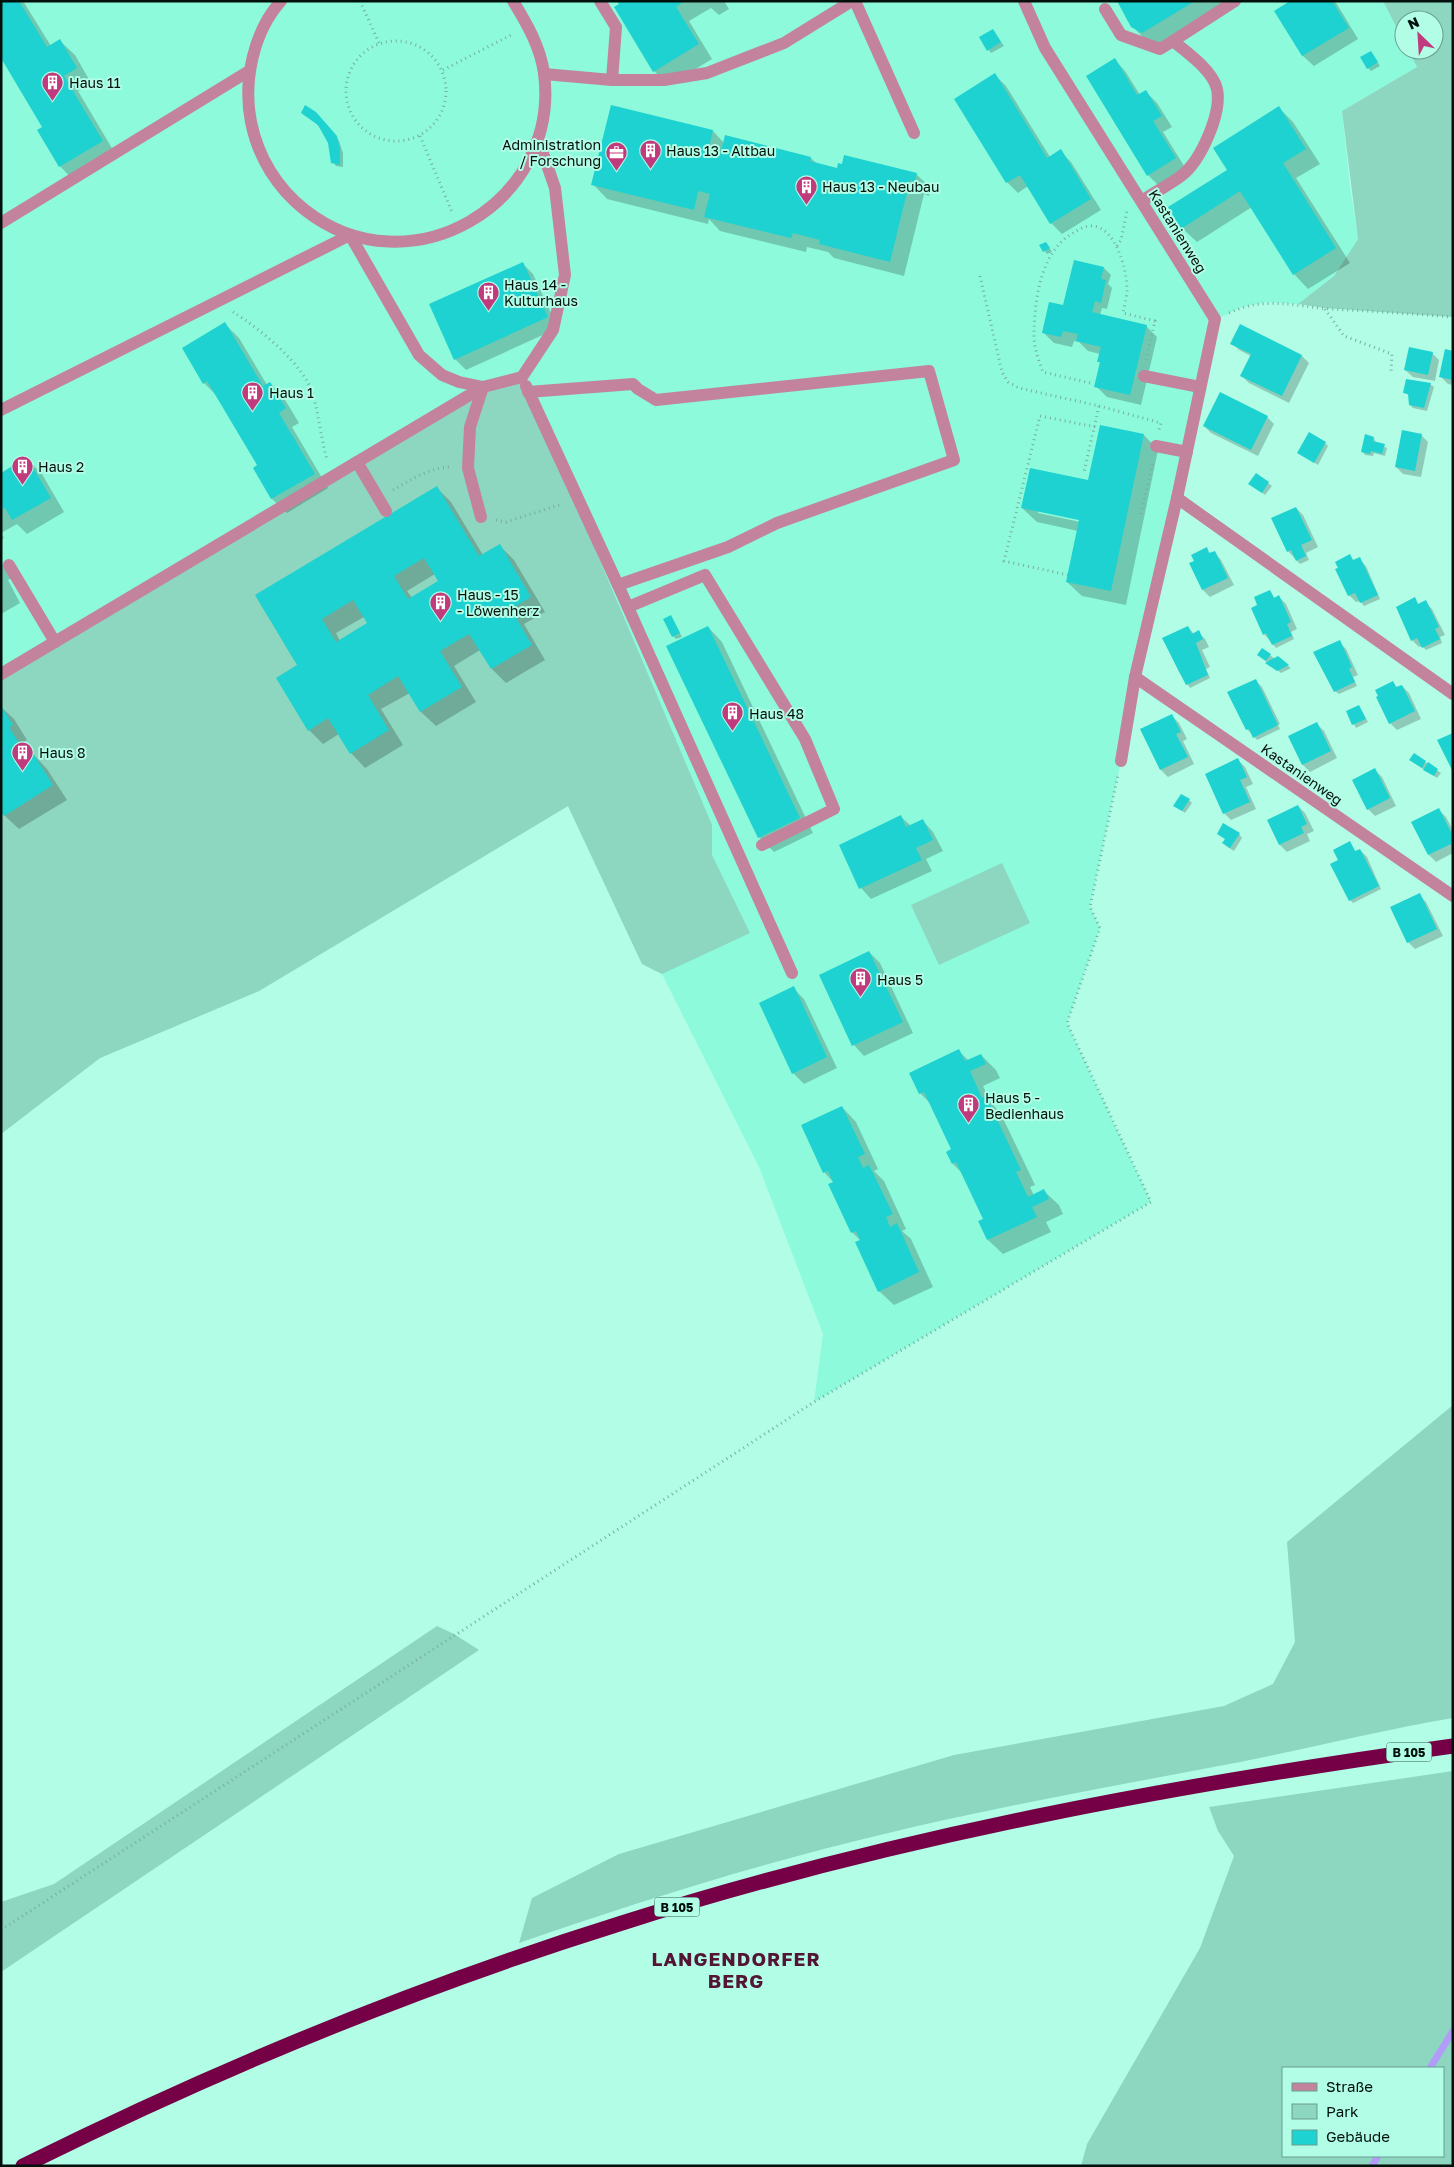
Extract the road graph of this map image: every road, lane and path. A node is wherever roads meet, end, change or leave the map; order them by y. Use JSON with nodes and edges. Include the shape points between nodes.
{"nodes":[{"id":1,"x":281,"y":1,"type":"edge"},
{"id":2,"x":360,"y":1,"type":"edge"},
{"id":3,"x":512,"y":1,"type":"edge"},
{"id":4,"x":600,"y":1,"type":"edge"},
{"id":5,"x":854,"y":1,"type":"edge"},
{"id":6,"x":1024,"y":1,"type":"edge"},
{"id":7,"x":1235,"y":1,"type":"edge"},
{"id":8,"x":1105,"y":9,"type":"dead end"},
{"id":9,"x":529,"y":26,"type":"junction"},
{"id":10,"x":1173,"y":41,"type":"junction"},
{"id":11,"x":379,"y":43,"type":"junction"},
{"id":12,"x":442,"y":70,"type":"junction"},
{"id":13,"x":249,"y":72,"type":"junction"},
{"id":14,"x":544,"y":74,"type":"junction"},
{"id":15,"x":612,"y":80,"type":"junction"},
{"id":16,"x":914,"y":133,"type":"dead end"},
{"id":17,"x":420,"y":136,"type":"junction"},
{"id":18,"x":538,"y":139,"type":"junction"},
{"id":19,"x":1132,"y":185,"type":"junction"},
{"id":20,"x":1142,"y":201,"type":"junction"},
{"id":21,"x":1,"y":223,"type":"edge"},
{"id":22,"x":459,"y":229,"type":"junction"},
{"id":23,"x":350,"y":235,"type":"junction"},
{"id":24,"x":1117,"y":246,"type":"junction"},
{"id":25,"x":980,"y":276,"type":"dead end"},
{"id":26,"x":218,"y":302,"type":"junction"},
{"id":27,"x":1325,"y":308,"type":"junction"},
{"id":28,"x":1453,"y":317,"type":"edge"},
{"id":29,"x":1214,"y":319,"type":"junction"},
{"id":30,"x":1391,"y":372,"type":"dead end"},
{"id":31,"x":1144,"y":376,"type":"joint"},
{"id":32,"x":522,"y":377,"type":"junction"},
{"id":33,"x":1090,"y":383,"type":"dead end"},
{"id":34,"x":483,"y":387,"type":"junction"},
{"id":35,"x":1200,"y":387,"type":"junction"},
{"id":36,"x":528,"y":392,"type":"junction"},
{"id":37,"x":1099,"y":406,"type":"junction"},
{"id":38,"x":1,"y":410,"type":"edge"},
{"id":39,"x":1095,"y":427,"type":"junction"},
{"id":40,"x":1156,"y":446,"type":"junction"},
{"id":41,"x":1187,"y":452,"type":"junction"},
{"id":42,"x":357,"y":462,"type":"junction"},
{"id":43,"x":468,"y":468,"type":"junction"},
{"id":44,"x":1084,"y":472,"type":"dead end"},
{"id":45,"x":332,"y":477,"type":"junction"},
{"id":46,"x":378,"y":498,"type":"junction"},
{"id":47,"x":1176,"y":498,"type":"junction"},
{"id":48,"x":577,"y":499,"type":"junction"},
{"id":49,"x":386,"y":511,"type":"dead end"},
{"id":50,"x":1141,"y":514,"type":"dead end"},
{"id":51,"x":481,"y":517,"type":"joint"},
{"id":52,"x":9,"y":565,"type":"dead end"},
{"id":53,"x":1068,"y":576,"type":"dead end"},
{"id":54,"x":618,"y":585,"type":"junction"},
{"id":55,"x":628,"y":607,"type":"junction"},
{"id":56,"x":55,"y":642,"type":"junction"},
{"id":57,"x":1,"y":674,"type":"edge"},
{"id":58,"x":1135,"y":677,"type":"junction"},
{"id":59,"x":1453,"y":694,"type":"edge"},
{"id":60,"x":1121,"y":761,"type":"joint"},
{"id":61,"x":762,"y":845,"type":"dead end"},
{"id":62,"x":1453,"y":896,"type":"edge"},
{"id":63,"x":792,"y":973,"type":"dead end"},
{"id":64,"x":1453,"y":1746,"type":"edge"},
{"id":65,"x":1,"y":1930,"type":"edge"},
{"id":66,"x":23,"y":2166,"type":"edge"}],
"edges":[{"from":1,"to":13,"type":"street","via":[[259,37]]},
{"from":2,"to":11,"type":"path"},
{"from":3,"to":9,"type":"street"},
{"from":4,"to":15,"type":"street","via":[[616,27]]},
{"from":5,"to":15,"type":"street","via":[[784,43],[707,73],[664,80]]},
{"from":5,"to":16,"type":"street"},
{"from":6,"to":19,"type":"street","name":"Kastanienweg","via":[[1045,48]]},
{"from":7,"to":10,"type":"street"},
{"from":8,"to":10,"type":"street","via":[[1121,35],[1160,49]]},
{"from":9,"to":12,"type":"path"},
{"from":9,"to":14,"type":"street"},
{"from":10,"to":20,"type":"street","via":[[1200,62],[1217,88],[1216,115],[1205,144],[1183,175]]},
{"from":11,"to":12,"type":"path","via":[[393,40],[409,42],[434,58]]},
{"from":11,"to":17,"type":"path","via":[[364,51],[353,64],[347,79],[350,112],[359,125],[387,141],[404,141]]},
{"from":12,"to":17,"type":"path","via":[[446,100],[432,127]]},
{"from":13,"to":21,"type":"street"},
{"from":13,"to":23,"type":"street","via":[[248,106],[255,140],[270,172],[291,199],[318,221]]},
{"from":14,"to":15,"type":"street"},
{"from":14,"to":18,"type":"street","via":[[545,107]]},
{"from":17,"to":22,"type":"path"},
{"from":18,"to":22,"type":"street","via":[[520,176],[493,207]]},
{"from":18,"to":32,"type":"street","via":[[555,188],[565,275],[553,330]]},
{"from":19,"to":20,"type":"street","name":"Kastanienweg"},
{"from":19,"to":24,"type":"path"},
{"from":20,"to":29,"type":"street","name":"Kastanienweg"},
{"from":22,"to":23,"type":"street","via":[[424,240],[386,242]]},
{"from":23,"to":26,"type":"street"},
{"from":23,"to":34,"type":"street","via":[[419,355],[442,375]]},
{"from":24,"to":31,"type":"path","via":[[1127,291],[1123,313],[1155,321]]},
{"from":24,"to":33,"type":"path","via":[[1106,232],[1092,226],[1082,228],[1067,236],[1054,249],[1042,276],[1034,333],[1036,354],[1043,372]]},
{"from":25,"to":37,"type":"path","via":[[1002,372],[1008,382],[1019,388]]},
{"from":26,"to":38,"type":"street"},
{"from":26,"to":45,"type":"path","via":[[256,326],[304,374],[313,394]]},
{"from":27,"to":28,"type":"path"},
{"from":27,"to":29,"type":"path","via":[[1268,302],[1242,307]]},
{"from":27,"to":30,"type":"path","via":[[1344,336],[1392,354]]},
{"from":29,"to":35,"type":"street"},
{"from":31,"to":35,"type":"street"},
{"from":32,"to":34,"type":"street"},
{"from":32,"to":36,"type":"street"},
{"from":34,"to":42,"type":"street"},
{"from":34,"to":43,"type":"street","via":[[470,427]]},
{"from":35,"to":41,"type":"street"},
{"from":36,"to":48,"type":"street"},
{"from":36,"to":54,"type":"street","via":[[633,384],[656,400],[929,371],[954,460],[777,523],[728,548]]},
{"from":37,"to":39,"type":"path"},
{"from":37,"to":40,"type":"path","via":[[1161,423]]},
{"from":39,"to":44,"type":"path"},
{"from":39,"to":53,"type":"path","via":[[1040,416],[1004,560]]},
{"from":40,"to":41,"type":"street"},
{"from":40,"to":50,"type":"path"},
{"from":41,"to":47,"type":"street"},
{"from":42,"to":45,"type":"street"},
{"from":42,"to":46,"type":"street"},
{"from":43,"to":46,"type":"path","via":[[444,467],[423,473]]},
{"from":43,"to":51,"type":"street"},
{"from":45,"to":56,"type":"street"},
{"from":46,"to":49,"type":"street"},
{"from":47,"to":58,"type":"street"},
{"from":47,"to":59,"type":"street"},
{"from":48,"to":51,"type":"path","via":[[506,522]]},
{"from":48,"to":54,"type":"street"},
{"from":52,"to":56,"type":"street"},
{"from":54,"to":55,"type":"street"},
{"from":55,"to":61,"type":"street","via":[[705,575],[805,739],[834,809]]},
{"from":55,"to":63,"type":"street"},
{"from":56,"to":57,"type":"street"},
{"from":58,"to":60,"type":"street"},
{"from":58,"to":62,"type":"street","name":"Kastanienweg"},
{"from":60,"to":65,"type":"path","via":[[1090,906],[1100,928],[1067,1024],[1151,1202],[814,1402]]},
{"from":64,"to":66,"type":"highway","number":"B 105","via":[[1365,1758],[1055,1813],[766,1881],[624,1922],[514,1959],[328,2029],[234,2068]]}]}
